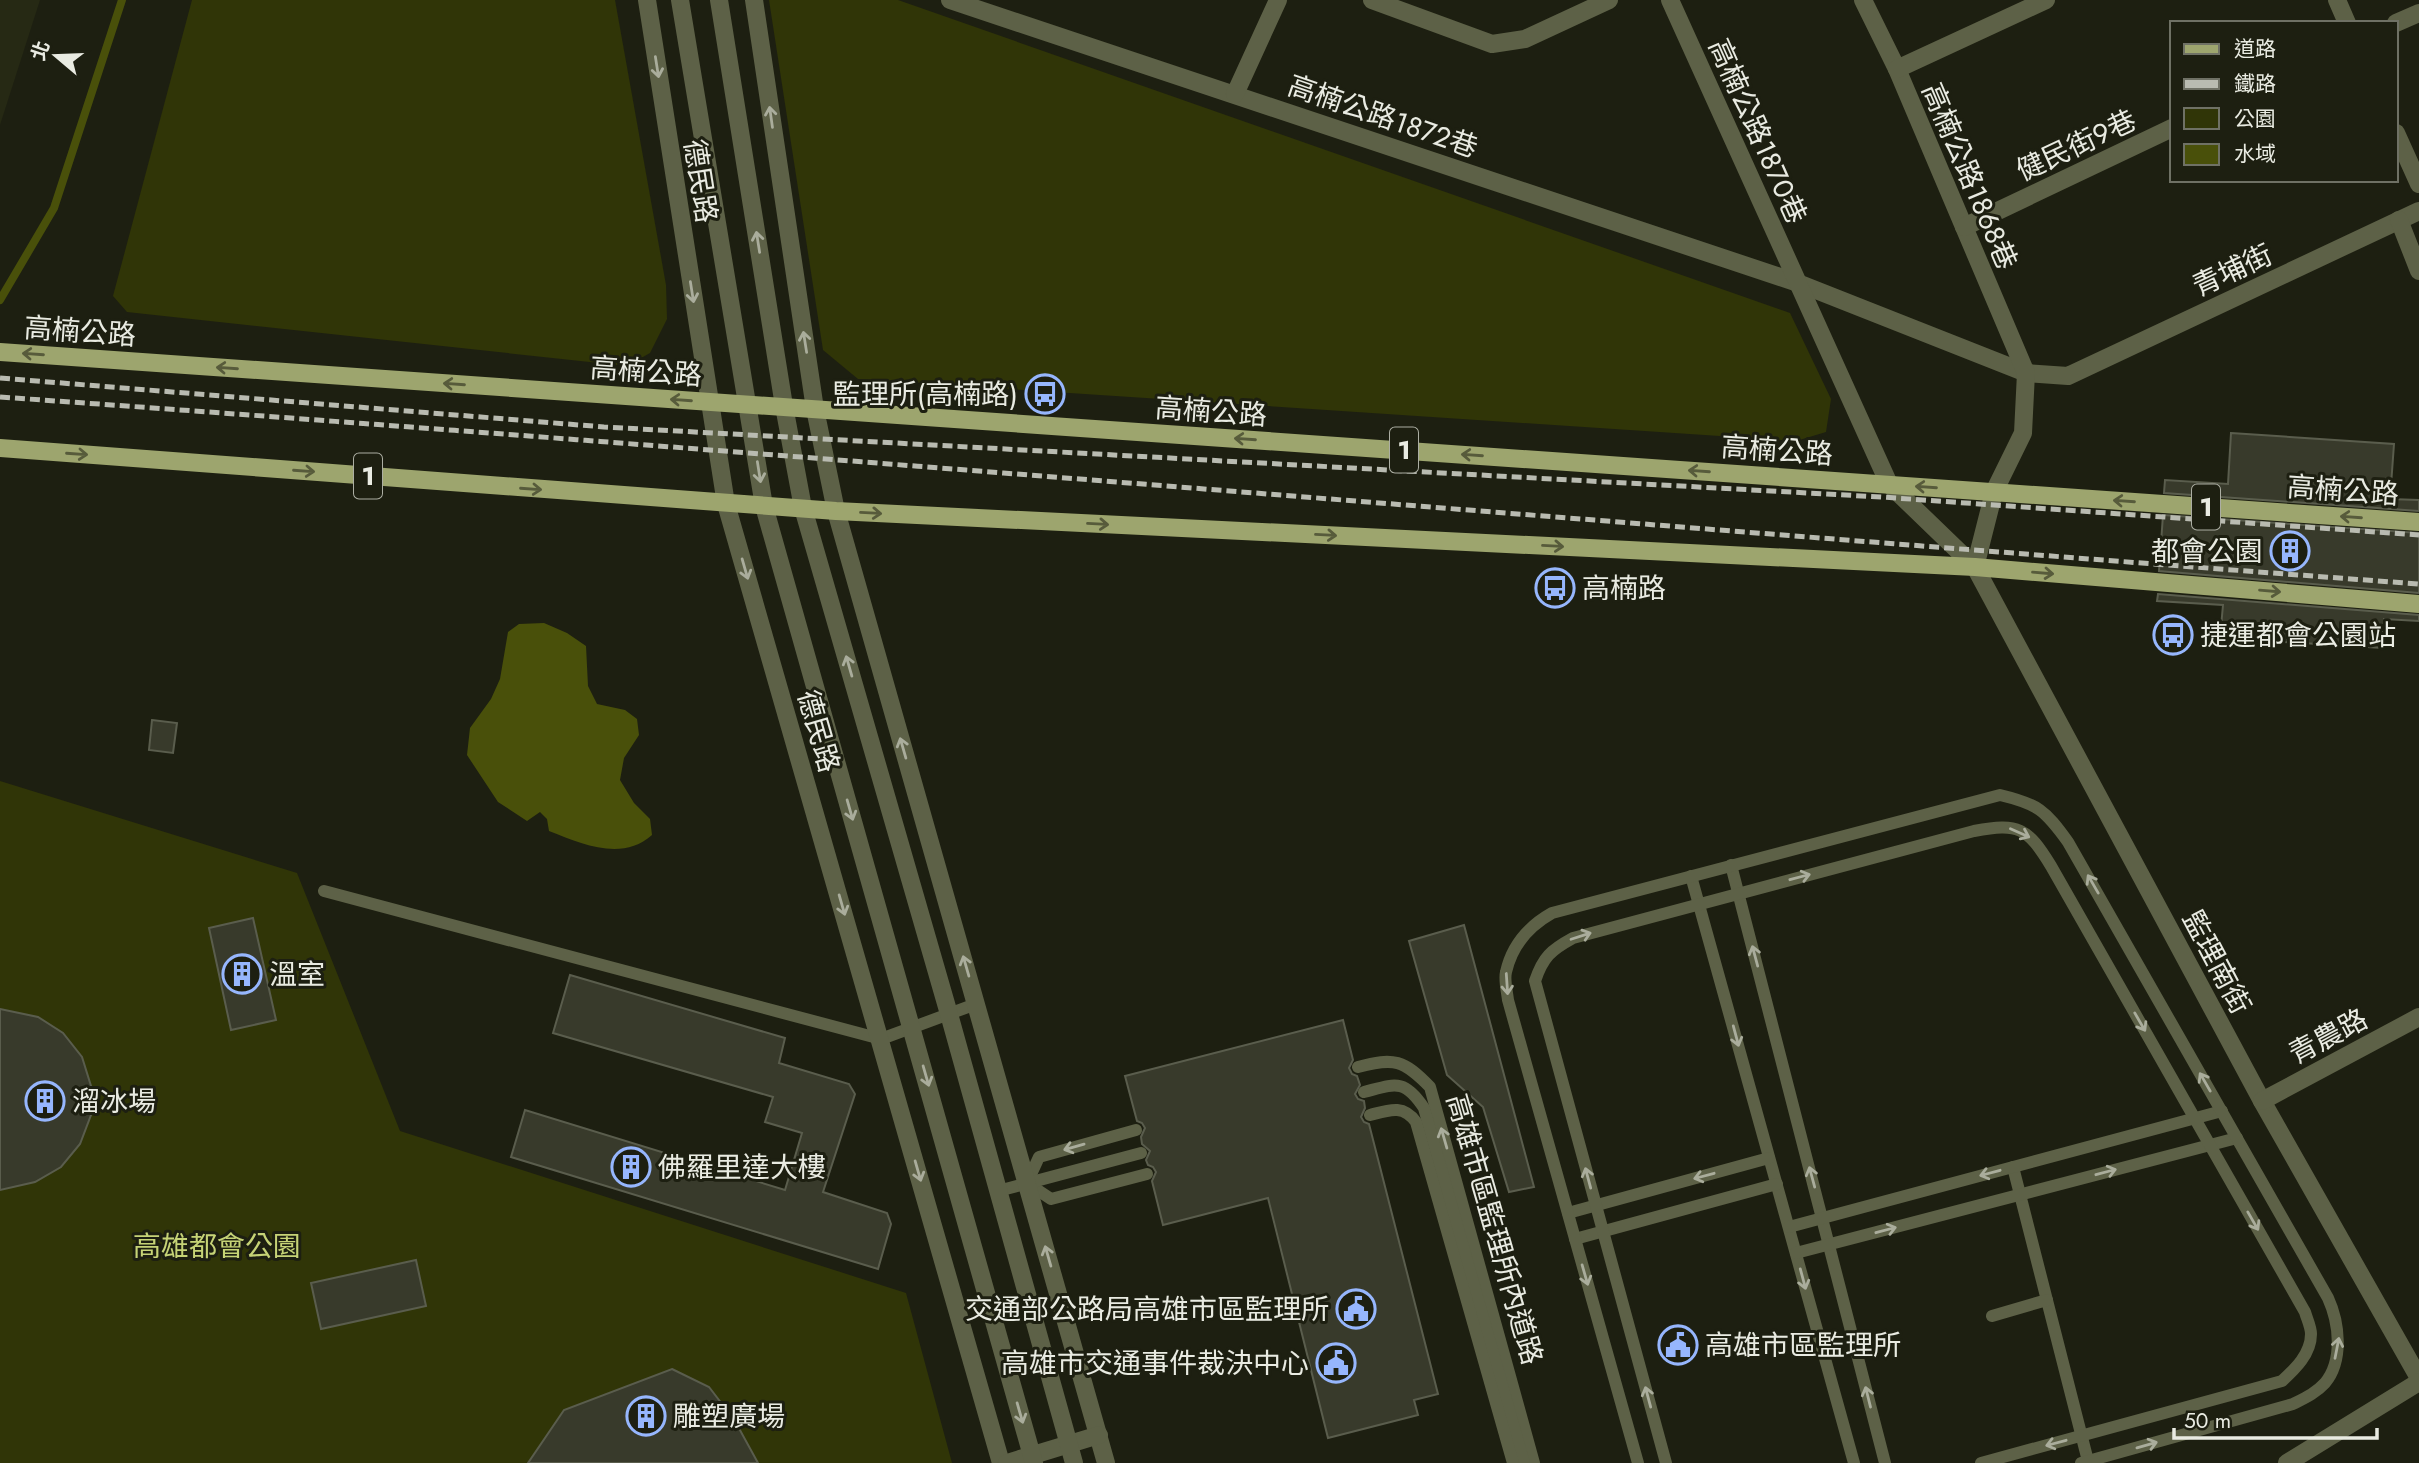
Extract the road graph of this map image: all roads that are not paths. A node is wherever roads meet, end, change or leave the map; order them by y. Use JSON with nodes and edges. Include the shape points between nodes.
{"nodes":[{"id":1,"x":647,"y":0,"type":"edge"},
{"id":2,"x":680,"y":0,"type":"edge"},
{"id":3,"x":719,"y":0,"type":"edge"},
{"id":4,"x":754,"y":0,"type":"edge"},
{"id":5,"x":950,"y":0,"type":"edge"},
{"id":6,"x":1279,"y":0,"type":"edge"},
{"id":7,"x":1372,"y":0,"type":"edge"},
{"id":8,"x":1609,"y":0,"type":"edge"},
{"id":9,"x":1670,"y":0,"type":"edge"},
{"id":10,"x":1863,"y":0,"type":"edge"},
{"id":11,"x":2046,"y":0,"type":"edge"},
{"id":12,"x":2337,"y":0,"type":"edge"},
{"id":13,"x":2419,"y":13,"type":"edge"},
{"id":14,"x":2346,"y":21,"type":"edge"},
{"id":15,"x":2398,"y":22,"type":"edge"},
{"id":16,"x":1897,"y":69,"type":"junction"},
{"id":17,"x":1236,"y":94,"type":"junction"},
{"id":18,"x":2170,"y":129,"type":"edge"},
{"id":19,"x":2398,"y":137,"type":"edge"},
{"id":20,"x":2419,"y":184,"type":"edge"},
{"id":21,"x":2419,"y":211,"type":"edge"},
{"id":22,"x":2399,"y":220,"type":"junction"},
{"id":23,"x":1964,"y":227,"type":"junction"},
{"id":24,"x":2419,"y":271,"type":"edge"},
{"id":25,"x":1798,"y":283,"type":"junction"},
{"id":26,"x":0,"y":352,"type":"edge"},
{"id":27,"x":2026,"y":373,"type":"junction"},
{"id":28,"x":2068,"y":376,"type":"joint"},
{"id":29,"x":710,"y":402,"type":"junction"},
{"id":30,"x":749,"y":405,"type":"junction"},
{"id":31,"x":784,"y":406,"type":"junction"},
{"id":32,"x":815,"y":409,"type":"junction"},
{"id":33,"x":5,"y":448,"type":"edge"},
{"id":34,"x":1889,"y":484,"type":"junction"},
{"id":35,"x":1994,"y":492,"type":"junction"},
{"id":36,"x":726,"y":503,"type":"junction"},
{"id":37,"x":764,"y":506,"type":"junction"},
{"id":38,"x":803,"y":508,"type":"junction"},
{"id":39,"x":836,"y":511,"type":"junction"},
{"id":40,"x":2419,"y":522,"type":"edge"},
{"id":41,"x":1975,"y":567,"type":"junction"},
{"id":42,"x":2419,"y":604,"type":"edge"},
{"id":43,"x":1731,"y":865,"type":"junction"},
{"id":44,"x":1691,"y":876,"type":"junction"},
{"id":45,"x":324,"y":891,"type":"dead end"},
{"id":46,"x":1738,"y":894,"type":"junction"},
{"id":47,"x":1699,"y":904,"type":"junction"},
{"id":48,"x":976,"y":1004,"type":"junction"},
{"id":49,"x":949,"y":1014,"type":"junction"},
{"id":50,"x":2419,"y":1017,"type":"edge"},
{"id":51,"x":912,"y":1027,"type":"junction"},
{"id":52,"x":881,"y":1039,"type":"junction"},
{"id":53,"x":1358,"y":1067,"type":"dead end"},
{"id":54,"x":1364,"y":1093,"type":"dead end"},
{"id":55,"x":2262,"y":1101,"type":"junction"},
{"id":56,"x":2222,"y":1111,"type":"junction"},
{"id":57,"x":1370,"y":1115,"type":"dead end"},
{"id":58,"x":2195,"y":1118,"type":"junction"},
{"id":59,"x":1136,"y":1129,"type":"dead end"},
{"id":60,"x":2237,"y":1138,"type":"junction"},
{"id":61,"x":2210,"y":1145,"type":"junction"},
{"id":62,"x":1141,"y":1153,"type":"dead end"},
{"id":63,"x":1769,"y":1158,"type":"junction"},
{"id":64,"x":2014,"y":1167,"type":"junction"},
{"id":65,"x":1147,"y":1174,"type":"dead end"},
{"id":66,"x":1027,"y":1183,"type":"junction"},
{"id":67,"x":1777,"y":1184,"type":"junction"},
{"id":68,"x":998,"y":1191,"type":"junction"},
{"id":69,"x":2021,"y":1195,"type":"junction"},
{"id":70,"x":1596,"y":1206,"type":"junction"},
{"id":71,"x":1568,"y":1213,"type":"junction"},
{"id":72,"x":1822,"y":1218,"type":"junction"},
{"id":73,"x":1789,"y":1227,"type":"junction"},
{"id":74,"x":1603,"y":1231,"type":"junction"},
{"id":75,"x":1575,"y":1239,"type":"junction"},
{"id":76,"x":1829,"y":1245,"type":"junction"},
{"id":77,"x":1796,"y":1253,"type":"junction"},
{"id":78,"x":2047,"y":1300,"type":"junction"},
{"id":79,"x":1992,"y":1316,"type":"dead end"},
{"id":80,"x":2419,"y":1380,"type":"edge"},
{"id":81,"x":1099,"y":1435,"type":"junction"},
{"id":82,"x":2081,"y":1436,"type":"junction"},
{"id":83,"x":1069,"y":1444,"type":"junction"},
{"id":84,"x":1033,"y":1459,"type":"edge"},
{"id":85,"x":2084,"y":1462,"type":"edge"},
{"id":86,"x":1001,"y":1463,"type":"edge"},
{"id":87,"x":1007,"y":1463,"type":"edge"},
{"id":88,"x":1074,"y":1463,"type":"edge"},
{"id":89,"x":1107,"y":1463,"type":"edge"},
{"id":90,"x":1513,"y":1463,"type":"edge"},
{"id":91,"x":1524,"y":1463,"type":"edge"},
{"id":92,"x":1534,"y":1463,"type":"edge"},
{"id":93,"x":1638,"y":1463,"type":"edge"},
{"id":94,"x":1666,"y":1463,"type":"edge"},
{"id":95,"x":1854,"y":1463,"type":"edge"},
{"id":96,"x":1885,"y":1463,"type":"edge"},
{"id":97,"x":1981,"y":1463,"type":"edge"},
{"id":98,"x":2287,"y":1463,"type":"edge"}],
"edges":[{"from":1,"to":29,"type":"street","name":"德民路","one_way":true},
{"from":2,"to":30,"type":"street","name":"德民路"},
{"from":31,"to":3,"type":"street","name":"德民路","one_way":true},
{"from":32,"to":4,"type":"street","one_way":true},
{"from":5,"to":17,"type":"street","name":"高楠公路1872巷"},
{"from":6,"to":17,"type":"street"},
{"from":7,"to":8,"type":"street","via":[[1492,44],[1525,39]]},
{"from":9,"to":25,"type":"street","name":"高楠公路1870巷"},
{"from":10,"to":16,"type":"street","name":"高楠公路1868巷"},
{"from":11,"to":16,"type":"street"},
{"from":12,"to":14,"type":"street"},
{"from":13,"to":15,"type":"street"},
{"from":16,"to":23,"type":"street","name":"高楠公路1868巷"},
{"from":17,"to":25,"type":"street","name":"高楠公路1872巷"},
{"from":18,"to":23,"type":"street","name":"健民街9巷"},
{"from":19,"to":20,"type":"street"},
{"from":21,"to":22,"type":"street","name":"青埔街"},
{"from":22,"to":24,"type":"street"},
{"from":22,"to":28,"type":"street","name":"青埔街"},
{"from":23,"to":27,"type":"street","name":"高楠公路1868巷"},
{"from":25,"to":27,"type":"street","name":"高楠公路1872巷"},
{"from":25,"to":34,"type":"street","name":"高楠公路1870巷"},
{"from":29,"to":26,"type":"main road","name":"高楠公路","number":"1","one_way":true},
{"from":27,"to":28,"type":"street","name":"高楠公路1872巷"},
{"from":27,"to":35,"type":"street","via":[[2023,433]]},
{"from":29,"to":30,"type":"main road","name":"高楠公路","number":"1"},
{"from":29,"to":36,"type":"street","name":"德民路"},
{"from":30,"to":31,"type":"main road","name":"高楠公路","number":"1"},
{"from":30,"to":37,"type":"street","name":"德民路","one_way":true},
{"from":31,"to":32,"type":"main road","name":"高楠公路","number":"1"},
{"from":31,"to":38,"type":"street","name":"德民路"},
{"from":34,"to":32,"type":"main road","name":"高楠公路","number":"1","one_way":true},
{"from":32,"to":39,"type":"street"},
{"from":33,"to":36,"type":"main road","number":"1","one_way":true},
{"from":35,"to":34,"type":"main road","name":"高楠公路","number":"1","one_way":true},
{"from":34,"to":41,"type":"street","name":"監理南街"},
{"from":40,"to":35,"type":"main road","name":"高楠公路","number":"1","one_way":true},
{"from":35,"to":41,"type":"street"},
{"from":36,"to":37,"type":"main road","number":"1"},
{"from":36,"to":52,"type":"street","name":"德民路","one_way":true},
{"from":37,"to":38,"type":"main road","number":"1"},
{"from":37,"to":51,"type":"street","name":"德民路","one_way":true},
{"from":38,"to":39,"type":"main road","number":"1"},
{"from":49,"to":38,"type":"street","name":"德民路","one_way":true},
{"from":39,"to":41,"type":"main road","number":"1","one_way":true},
{"from":48,"to":39,"type":"street","one_way":true},
{"from":41,"to":42,"type":"main road","number":"1","one_way":true},
{"from":41,"to":55,"type":"street","name":"監理南街"},
{"from":43,"to":44,"type":"lane"},
{"from":43,"to":46,"type":"lane"},
{"from":56,"to":43,"type":"lane","one_way":true,"via":[[2068,842],[2049,816],[2029,802],[2000,795]]},
{"from":44,"to":47,"type":"lane"},
{"from":44,"to":71,"type":"lane","one_way":true,"via":[[1552,913],[1522,937],[1505,974]]},
{"from":45,"to":52,"type":"lane"},
{"from":46,"to":47,"type":"lane"},
{"from":46,"to":58,"type":"lane","one_way":true,"via":[[1974,831],[2002,826],[2019,830],[2035,840]]},
{"from":72,"to":46,"type":"lane","one_way":true},
{"from":47,"to":63,"type":"lane","one_way":true},
{"from":70,"to":47,"type":"lane","one_way":true,"via":[[1535,982],[1542,961],[1573,938]]},
{"from":48,"to":49,"type":"lane"},
{"from":48,"to":66,"type":"street"},
{"from":49,"to":51,"type":"lane"},
{"from":49,"to":68,"type":"street","name":"德民路"},
{"from":50,"to":55,"type":"street","name":"青農路"},
{"from":51,"to":52,"type":"lane"},
{"from":51,"to":84,"type":"street","name":"德民路","one_way":true},
{"from":52,"to":86,"type":"street","name":"德民路","one_way":true},
{"from":92,"to":53,"type":"lane","name":"高雄市區監理所內道路","one_way":true,"via":[[1430,1087],[1396,1062],[1382,1060]]},
{"from":54,"to":91,"type":"lane","name":"高雄市區監理所內道路","via":[[1405,1087],[1424,1108]]},
{"from":55,"to":80,"type":"street","name":"監理南街"},
{"from":56,"to":58,"type":"lane"},
{"from":56,"to":60,"type":"lane"},
{"from":57,"to":90,"type":"lane","name":"高雄市區監理所內道路","via":[[1399,1109],[1416,1122]]},
{"from":58,"to":61,"type":"lane"},
{"from":58,"to":64,"type":"lane"},
{"from":59,"to":66,"type":"lane","one_way":true,"via":[[1039,1157]]},
{"from":60,"to":61,"type":"lane"},
{"from":85,"to":60,"type":"lane","one_way":true,"via":[[2293,1404],[2328,1380],[2339,1335],[2334,1311]]},
{"from":69,"to":61,"type":"lane","one_way":true},
{"from":61,"to":82,"type":"lane","one_way":true,"via":[[2305,1312],[2311,1334],[2306,1354],[2282,1381]]},
{"from":62,"to":66,"type":"lane"},
{"from":63,"to":67,"type":"lane"},
{"from":63,"to":70,"type":"lane","one_way":true},
{"from":64,"to":69,"type":"lane"},
{"from":64,"to":72,"type":"lane","one_way":true},
{"from":65,"to":66,"type":"lane","via":[[1051,1199]]},
{"from":66,"to":68,"type":"lane"},
{"from":81,"to":66,"type":"street","one_way":true},
{"from":67,"to":73,"type":"lane"},
{"from":67,"to":74,"type":"lane"},
{"from":68,"to":83,"type":"street","name":"德民路"},
{"from":76,"to":69,"type":"lane","one_way":true},
{"from":69,"to":78,"type":"lane"},
{"from":70,"to":71,"type":"lane"},
{"from":70,"to":74,"type":"lane"},
{"from":71,"to":75,"type":"lane"},
{"from":72,"to":73,"type":"lane"},
{"from":72,"to":76,"type":"lane"},
{"from":73,"to":77,"type":"lane"},
{"from":74,"to":75,"type":"lane"},
{"from":94,"to":74,"type":"lane","one_way":true},
{"from":75,"to":93,"type":"lane","one_way":true},
{"from":76,"to":77,"type":"lane"},
{"from":96,"to":76,"type":"lane","one_way":true},
{"from":77,"to":95,"type":"lane","one_way":true},
{"from":78,"to":79,"type":"lane"},
{"from":78,"to":82,"type":"lane"},
{"from":80,"to":98,"type":"street"},
{"from":81,"to":83,"type":"street"},
{"from":81,"to":89,"type":"street"},
{"from":82,"to":85,"type":"lane"},
{"from":82,"to":97,"type":"lane","one_way":true},
{"from":83,"to":84,"type":"street"},
{"from":83,"to":88,"type":"street","name":"德民路"},
{"from":84,"to":87,"type":"street"}]}
